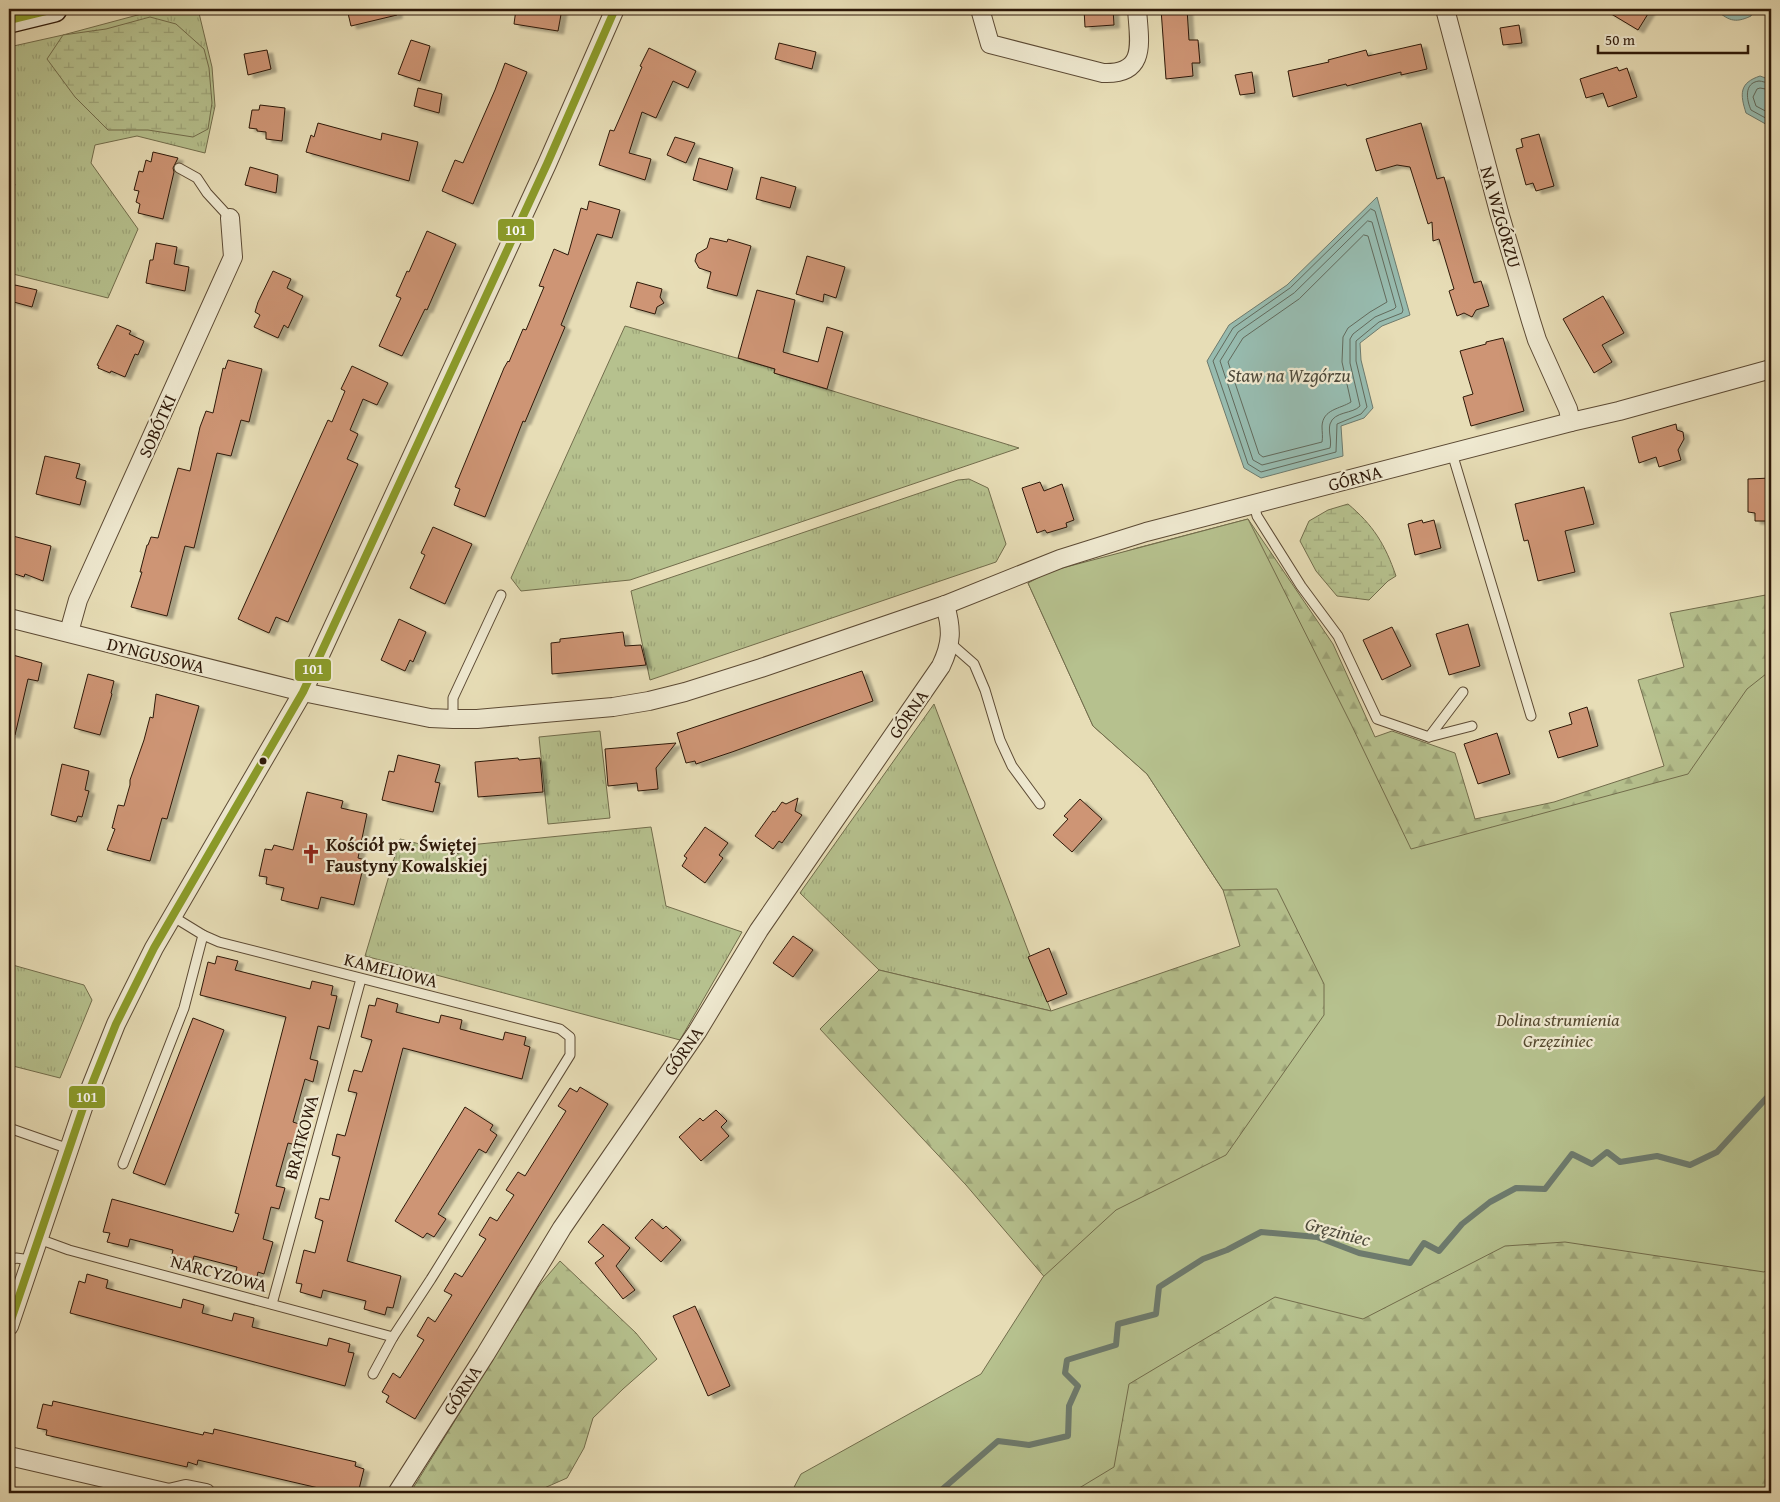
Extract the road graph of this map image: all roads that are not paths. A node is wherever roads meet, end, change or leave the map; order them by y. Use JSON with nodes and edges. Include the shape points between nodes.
{"nodes":[{"id":1,"x":54,"y":9,"type":"edge"},
{"id":2,"x":615,"y":9,"type":"edge"},
{"id":3,"x":980,"y":9,"type":"edge"},
{"id":4,"x":1137,"y":9,"type":"edge"},
{"id":5,"x":1445,"y":9,"type":"edge"},
{"id":6,"x":9,"y":20,"type":"edge"},
{"id":7,"x":179,"y":168,"type":"dead end"},
{"id":8,"x":230,"y":218,"type":"joint"},
{"id":9,"x":1771,"y":369,"type":"edge"},
{"id":10,"x":1571,"y":422,"type":"junction"},
{"id":11,"x":1452,"y":453,"type":"junction"},
{"id":12,"x":1254,"y":504,"type":"junction"},
{"id":13,"x":501,"y":595,"type":"dead end"},
{"id":14,"x":945,"y":605,"type":"junction"},
{"id":15,"x":9,"y":618,"type":"edge"},
{"id":16,"x":69,"y":632,"type":"junction"},
{"id":17,"x":950,"y":643,"type":"junction"},
{"id":18,"x":303,"y":692,"type":"junction"},
{"id":19,"x":1462,"y":692,"type":"dead end"},
{"id":20,"x":1531,"y":716,"type":"dead end"},
{"id":21,"x":453,"y":720,"type":"junction"},
{"id":22,"x":1472,"y":726,"type":"dead end"},
{"id":23,"x":1429,"y":737,"type":"junction"},
{"id":24,"x":1040,"y":804,"type":"dead end"},
{"id":25,"x":172,"y":916,"type":"junction"},
{"id":26,"x":203,"y":935,"type":"junction"},
{"id":27,"x":361,"y":979,"type":"junction"},
{"id":28,"x":9,"y":1128,"type":"edge"},
{"id":29,"x":69,"y":1149,"type":"junction"},
{"id":30,"x":123,"y":1164,"type":"dead end"},
{"id":31,"x":38,"y":1239,"type":"junction"},
{"id":32,"x":31,"y":1260,"type":"junction"},
{"id":33,"x":9,"y":1261,"type":"edge"},
{"id":34,"x":272,"y":1304,"type":"junction"},
{"id":35,"x":9,"y":1326,"type":"edge"},
{"id":36,"x":393,"y":1336,"type":"junction"},
{"id":37,"x":373,"y":1374,"type":"dead end"},
{"id":38,"x":9,"y":1456,"type":"edge"},
{"id":39,"x":169,"y":1493,"type":"edge"},
{"id":40,"x":206,"y":1493,"type":"edge"},
{"id":41,"x":397,"y":1493,"type":"edge"}],
"edges":[{"from":1,"to":6,"type":"street"},
{"from":2,"to":18,"type":"street","via":[[547,164]]},
{"from":3,"to":4,"type":"street","via":[[990,44],[1103,74],[1114,74],[1126,71],[1138,56]]},
{"from":5,"to":10,"type":"street","name":"NA WZGÓRZU","via":[[1531,321]]},
{"from":7,"to":8,"type":"lane","via":[[197,178]]},
{"from":8,"to":16,"type":"street","name":"SOBÓTKI","via":[[234,257],[78,600]]},
{"from":9,"to":10,"type":"street","name":"GÓRNA"},
{"from":10,"to":11,"type":"street","name":"GÓRNA"},
{"from":11,"to":12,"type":"street","name":"GÓRNA"},
{"from":11,"to":20,"type":"lane"},
{"from":12,"to":14,"type":"street","name":"GÓRNA","via":[[1098,546]]},
{"from":12,"to":23,"type":"lane","via":[[1257,516],[1301,586],[1338,636],[1377,719]]},
{"from":13,"to":21,"type":"lane","via":[[453,698]]},
{"from":14,"to":17,"type":"street","name":"GÓRNA","via":[[951,631]]},
{"from":14,"to":21,"type":"street","name":"GÓRNA","via":[[715,683],[649,701],[584,711]]},
{"from":15,"to":16,"type":"street","name":"DYNGUSOWA"},
{"from":16,"to":18,"type":"street","name":"DYNGUSOWA"},
{"from":17,"to":24,"type":"lane","via":[[974,664],[1012,766]]},
{"from":17,"to":41,"type":"street","name":"GÓRNA","via":[[941,666],[759,930],[697,1032],[562,1228]]},
{"from":18,"to":21,"type":"street","name":"GÓRNA","via":[[396,712]]},
{"from":18,"to":25,"type":"street"},
{"from":19,"to":23,"type":"lane"},
{"from":22,"to":23,"type":"lane"},
{"from":25,"to":26,"type":"lane","name":"KAMELIOWA"},
{"from":25,"to":29,"type":"street","via":[[116,1024]]},
{"from":26,"to":27,"type":"lane","name":"KAMELIOWA"},
{"from":26,"to":30,"type":"lane","via":[[184,1008]]},
{"from":27,"to":34,"type":"lane","name":"BRATKOWA"},
{"from":27,"to":36,"type":"lane","name":"KAMELIOWA","via":[[560,1029],[570,1037],[570,1055]]},
{"from":28,"to":29,"type":"lane"},
{"from":29,"to":31,"type":"street"},
{"from":31,"to":32,"type":"street"},
{"from":31,"to":34,"type":"lane","name":"NARCYZOWA"},
{"from":32,"to":33,"type":"lane","via":[[16,1258]]},
{"from":32,"to":35,"type":"street"},
{"from":34,"to":36,"type":"lane","name":"NARCYZOWA"},
{"from":36,"to":37,"type":"lane"},
{"from":38,"to":39,"type":"street"},
{"from":39,"to":40,"type":"street","via":[[186,1489]]}]}
